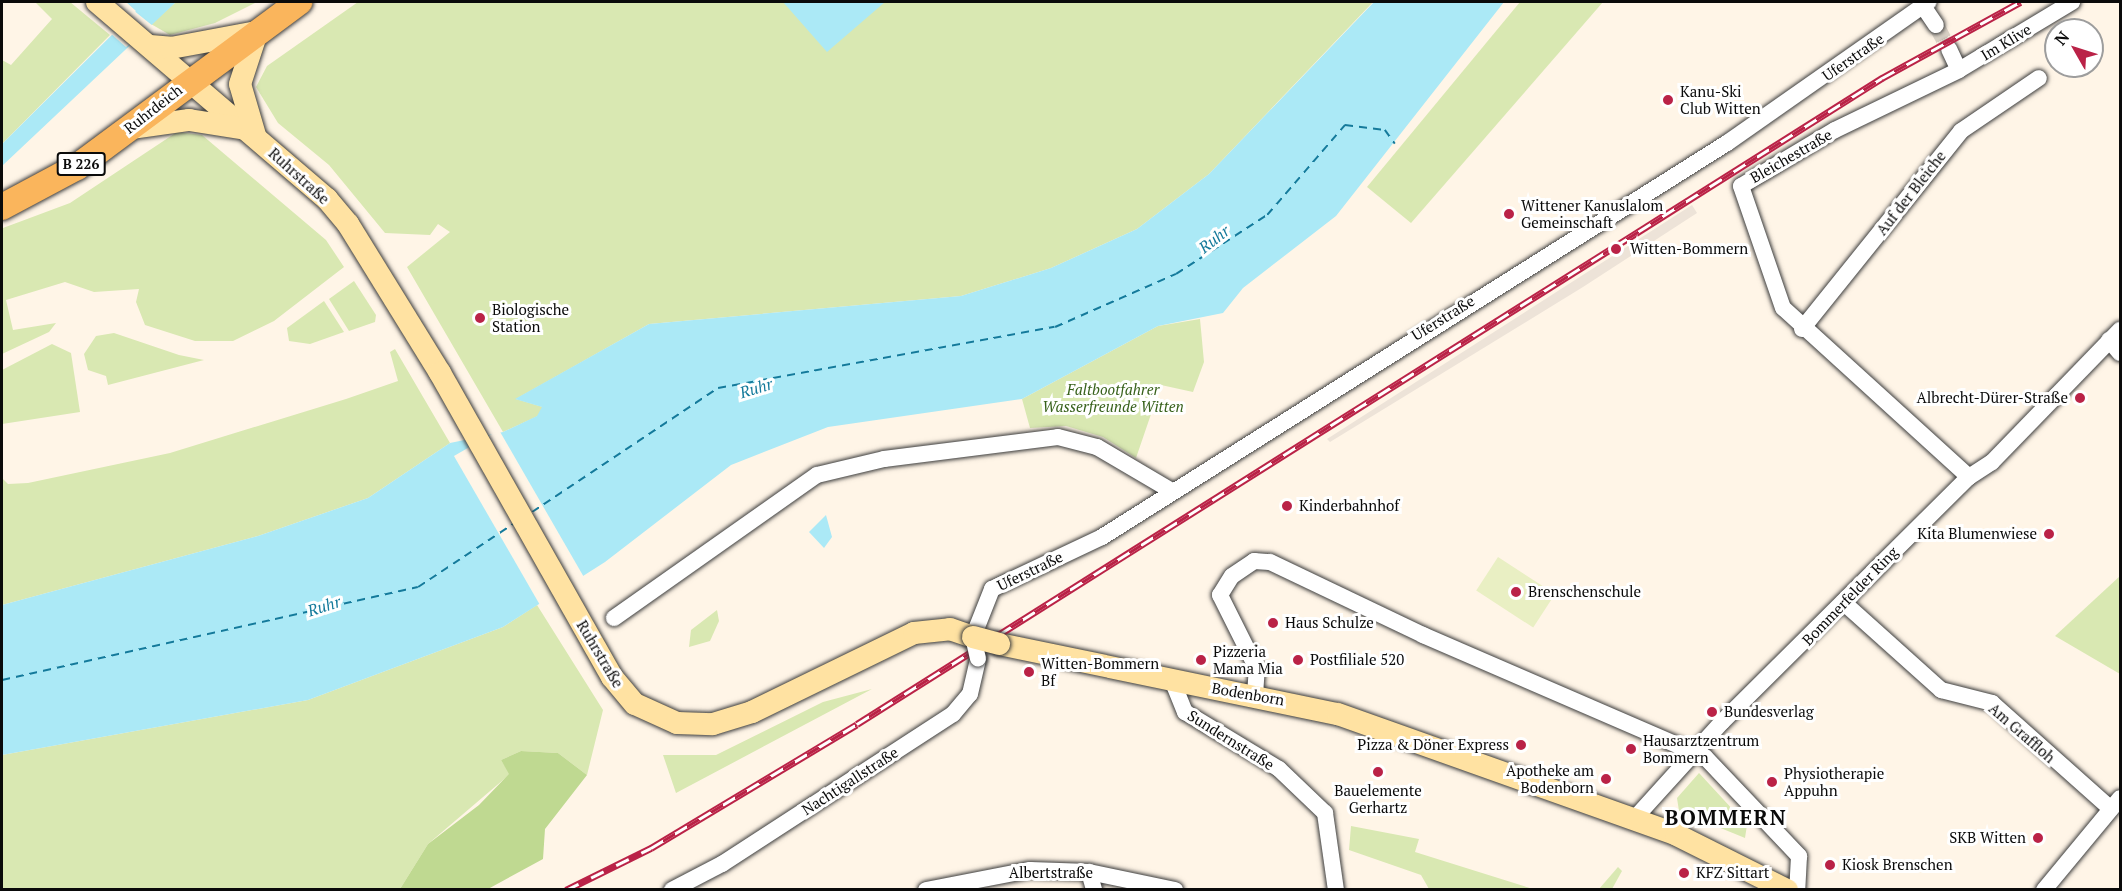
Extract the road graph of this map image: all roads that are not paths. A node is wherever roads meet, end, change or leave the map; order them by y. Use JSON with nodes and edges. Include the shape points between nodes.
{"nodes":[{"id":1,"x":299,"y":2,"type":"edge"},
{"id":2,"x":2072,"y":2,"type":"edge"},
{"id":3,"x":1926,"y":4,"type":"edge"},
{"id":4,"x":104,"y":8,"type":"edge"},
{"id":5,"x":1936,"y":26,"type":"tunnel mouth"},
{"id":6,"x":257,"y":32,"type":"junction"},
{"id":7,"x":146,"y":43,"type":"junction"},
{"id":8,"x":1949,"y":49,"type":"tunnel mouth"},
{"id":9,"x":1959,"y":70,"type":"junction"},
{"id":10,"x":2039,"y":78,"type":"dead end"},
{"id":11,"x":190,"y":80,"type":"junction"},
{"id":12,"x":131,"y":128,"type":"junction"},
{"id":13,"x":251,"y":132,"type":"junction"},
{"id":14,"x":5,"y":206,"type":"edge"},
{"id":15,"x":1802,"y":329,"type":"junction"},
{"id":16,"x":2117,"y":341,"type":"edge"},
{"id":17,"x":1969,"y":477,"type":"junction"},
{"id":18,"x":1170,"y":490,"type":"junction"},
{"id":19,"x":1844,"y":603,"type":"junction"},
{"id":20,"x":614,"y":618,"type":"dead end"},
{"id":21,"x":973,"y":638,"type":"junction"},
{"id":22,"x":1172,"y":680,"type":"junction"},
{"id":23,"x":1255,"y":695,"type":"junction"},
{"id":24,"x":701,"y":725,"type":"joint"},
{"id":25,"x":1697,"y":753,"type":"junction"},
{"id":26,"x":2116,"y":804,"type":"edge"},
{"id":27,"x":1635,"y":818,"type":"junction"},
{"id":28,"x":1089,"y":872,"type":"junction"},
{"id":29,"x":682,"y":887,"type":"edge"},
{"id":30,"x":926,"y":890,"type":"edge"},
{"id":31,"x":1094,"y":890,"type":"edge"},
{"id":32,"x":1175,"y":890,"type":"edge"},
{"id":33,"x":1336,"y":890,"type":"edge"},
{"id":34,"x":1787,"y":890,"type":"edge"},
{"id":35,"x":1797,"y":890,"type":"edge"},
{"id":36,"x":2044,"y":890,"type":"edge"}],
"edges":[{"from":1,"to":6,"type":"main road","name":"Ruhrdeich","number":"B 226"},
{"from":2,"to":9,"type":"street","name":"Im Klive"},
{"from":3,"to":5,"type":"street"},
{"from":3,"to":18,"type":"street","name":"Uferstraße","via":[[1727,143]]},
{"from":4,"to":7,"type":"main road","name":"Ruhrstraße"},
{"from":6,"to":7,"type":"main road","via":[[171,48]]},
{"from":6,"to":11,"type":"main road","name":"Ruhrdeich","number":"B 226"},
{"from":6,"to":13,"type":"main road","via":[[240,75]]},
{"from":7,"to":11,"type":"main road","name":"Ruhrstraße"},
{"from":8,"to":9,"type":"street"},
{"from":9,"to":15,"type":"street","name":"Bleichestraße","via":[[1835,130],[1742,186],[1773,291]]},
{"from":10,"to":15,"type":"street","name":"Auf der Bleiche","via":[[1961,131]]},
{"from":11,"to":12,"type":"main road","name":"Ruhrdeich","number":"B 226"},
{"from":11,"to":13,"type":"main road","name":"Ruhrstraße"},
{"from":12,"to":13,"type":"main road","via":[[189,120]]},
{"from":12,"to":14,"type":"main road","name":"Ruhrdeich","number":"B 226","via":[[77,167]]},
{"from":13,"to":24,"type":"main road","name":"Ruhrstraße","via":[[348,224],[440,373],[628,697],[663,720]]},
{"from":15,"to":17,"type":"street","name":"Bleichestraße"},
{"from":16,"to":17,"type":"street","name":"Bommerfelder Ring","via":[[1992,462]]},
{"from":17,"to":19,"type":"street","name":"Bommerfelder Ring"},
{"from":18,"to":20,"type":"street","via":[[1097,447],[1058,437],[884,459],[817,475]]},
{"from":18,"to":21,"type":"street","name":"Uferstraße","via":[[1102,537],[992,589]]},
{"from":19,"to":25,"type":"street","name":"Bommerfelder Ring"},
{"from":19,"to":26,"type":"street","name":"Am Graffloh","via":[[1941,690],[1992,703]]},
{"from":21,"to":22,"type":"main road","name":"Bodenborn","bridge":true},
{"from":21,"to":24,"type":"main road","name":"Bodenborn","via":[[933,628],[914,633],[752,712]]},
{"from":21,"to":29,"type":"street","name":"Nachtigallstraße","via":[[965,705]]},
{"from":22,"to":23,"type":"main road","name":"Bodenborn"},
{"from":22,"to":33,"type":"street","name":"Sundernstraße","via":[[1185,712],[1279,769],[1324,813]]},
{"from":23,"to":25,"type":"street","via":[[1254,659],[1220,595],[1238,571],[1254,561],[1270,562],[1423,635]]},
{"from":23,"to":27,"type":"main road","name":"Bodenborn","via":[[1338,714]]},
{"from":25,"to":27,"type":"street","name":"Bommerfelder Ring"},
{"from":25,"to":35,"type":"street","via":[[1715,764],[1799,856]]},
{"from":26,"to":36,"type":"street"},
{"from":27,"to":34,"type":"main road","name":"Bodenborn","via":[[1724,853]]},
{"from":28,"to":30,"type":"street","name":"Albertstraße","via":[[989,874]]},
{"from":28,"to":31,"type":"street"},
{"from":28,"to":32,"type":"street","name":"Albertstraße"}]}
